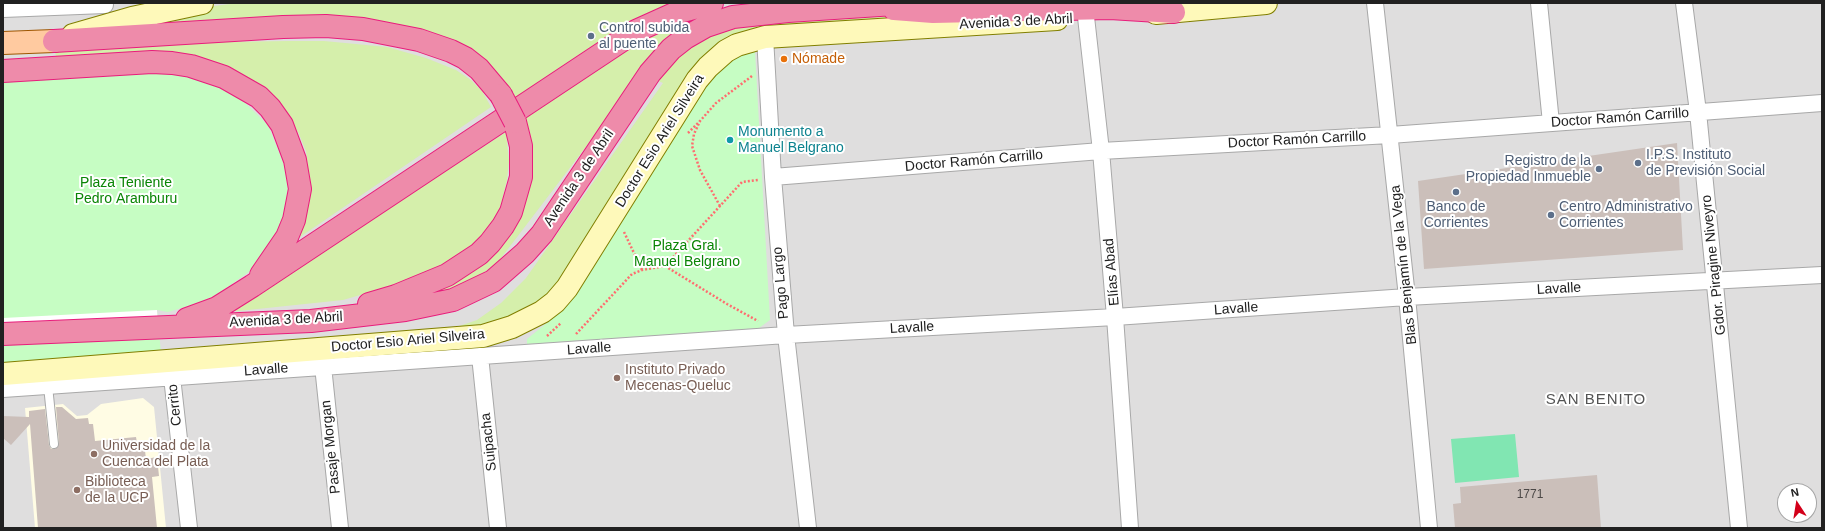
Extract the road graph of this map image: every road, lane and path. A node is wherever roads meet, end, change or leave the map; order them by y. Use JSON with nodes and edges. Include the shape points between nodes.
{"nodes":[{"id":1,"x":202,"y":3,"type":"edge"},
{"id":2,"x":712,"y":3,"type":"edge"},
{"id":3,"x":910,"y":3,"type":"edge"},
{"id":4,"x":1261,"y":3,"type":"edge"},
{"id":5,"x":1375,"y":3,"type":"edge"},
{"id":6,"x":1539,"y":3,"type":"edge"},
{"id":7,"x":1684,"y":3,"type":"edge"},
{"id":8,"x":104,"y":5,"type":"dead end"},
{"id":9,"x":863,"y":7,"type":"junction"},
{"id":10,"x":3,"y":9,"type":"edge"},
{"id":11,"x":1174,"y":12,"type":"junction"},
{"id":12,"x":1086,"y":17,"type":"junction"},
{"id":13,"x":765,"y":37,"type":"junction"},
{"id":14,"x":54,"y":41,"type":"junction"},
{"id":15,"x":3,"y":43,"type":"edge"},
{"id":16,"x":767,"y":65,"type":"junction"},
{"id":17,"x":3,"y":70,"type":"edge"},
{"id":18,"x":1822,"y":103,"type":"edge"},
{"id":19,"x":1698,"y":112,"type":"junction"},
{"id":20,"x":1551,"y":123,"type":"junction"},
{"id":21,"x":1390,"y":135,"type":"junction"},
{"id":22,"x":1101,"y":151,"type":"junction"},
{"id":23,"x":772,"y":178,"type":"junction"},
{"id":24,"x":720,"y":206,"type":"junction"},
{"id":25,"x":622,"y":228,"type":"dead end"},
{"id":26,"x":665,"y":266,"type":"junction"},
{"id":27,"x":642,"y":270,"type":"junction"},
{"id":28,"x":1822,"y":275,"type":"edge"},
{"id":29,"x":1715,"y":281,"type":"junction"},
{"id":30,"x":252,"y":286,"type":"junction"},
{"id":31,"x":1407,"y":297,"type":"junction"},
{"id":32,"x":1115,"y":317,"type":"junction"},
{"id":33,"x":311,"y":321,"type":"junction"},
{"id":34,"x":759,"y":322,"type":"dead end"},
{"id":35,"x":163,"y":326,"type":"junction"},
{"id":36,"x":3,"y":334,"type":"edge"},
{"id":37,"x":786,"y":336,"type":"junction"},
{"id":38,"x":570,"y":350,"type":"junction"},
{"id":39,"x":480,"y":356,"type":"junction"},
{"id":40,"x":323,"y":366,"type":"junction"},
{"id":41,"x":3,"y":374,"type":"edge"},
{"id":42,"x":172,"y":377,"type":"junction"},
{"id":43,"x":48,"y":386,"type":"junction"},
{"id":44,"x":3,"y":389,"type":"edge"},
{"id":45,"x":54,"y":444,"type":"dead end"},
{"id":46,"x":189,"y":528,"type":"edge"},
{"id":47,"x":340,"y":528,"type":"edge"},
{"id":48,"x":498,"y":528,"type":"edge"},
{"id":49,"x":808,"y":528,"type":"edge"},
{"id":50,"x":1130,"y":528,"type":"edge"},
{"id":51,"x":1429,"y":528,"type":"edge"},
{"id":52,"x":1739,"y":528,"type":"edge"}],
"edges":[{"from":1,"to":14,"type":"main road","via":[[132,18]]},
{"from":2,"to":30,"type":"highway","name":"Avenida 3 de Abril","via":[[659,20],[625,38]]},
{"from":3,"to":9,"type":"highway","name":"Avenida 3 de Abril"},
{"from":4,"to":11,"type":"main road","name":"Avenida 3 de Abril"},
{"from":5,"to":21,"type":"street","name":"Blas Benjamín de la Vega"},
{"from":6,"to":20,"type":"street"},
{"from":7,"to":19,"type":"street","name":"Gdor. Piragine Niveyro"},
{"from":8,"to":10,"type":"street"},
{"from":9,"to":11,"type":"highway","via":[[932,12],[1110,8]]},
{"from":9,"to":33,"type":"highway","name":"Avenida 3 de Abril","via":[[734,17],[706,26],[671,49],[650,72],[542,234],[494,281],[453,300],[433,305]]},
{"from":11,"to":12,"type":"main road","name":"Avenida 3 de Abril"},
{"from":12,"to":13,"type":"main road","name":"Avenida 3 de Abril"},
{"from":12,"to":22,"type":"street","name":"Elías Abad"},
{"from":13,"to":16,"type":"street","name":"Pago Largo"},
{"from":13,"to":41,"type":"main road","name":"Doctor Esio Ariel Silveira","via":[[737,45],[708,67],[697,80],[567,288],[542,312],[512,327],[483,336]]},
{"from":14,"to":15,"type":"main road"},
{"from":14,"to":33,"type":"highway","bridge":true,"via":[[326,26],[363,29],[419,40],[451,51],[479,69],[501,95],[515,122],[521,146],[518,194],[503,226],[479,254],[447,275],[396,296]]},
{"from":16,"to":23,"type":"street","name":"Pago Largo"},
{"from":16,"to":24,"type":"path","via":[[716,103],[700,121],[694,134],[692,146],[700,170]]},
{"from":17,"to":30,"type":"highway","via":[[172,63],[191,66],[224,77],[259,97],[282,125],[295,160],[300,189],[294,220],[287,236]]},
{"from":18,"to":19,"type":"street","name":"Doctor Ramón Carrillo"},
{"from":19,"to":20,"type":"street","name":"Doctor Ramón Carrillo"},
{"from":19,"to":29,"type":"street","name":"Gdor. Piragine Niveyro"},
{"from":20,"to":21,"type":"street","name":"Doctor Ramón Carrillo"},
{"from":21,"to":22,"type":"street","name":"Doctor Ramón Carrillo"},
{"from":21,"to":31,"type":"street","name":"Blas Benjamín de la Vega"},
{"from":22,"to":23,"type":"street","name":"Doctor Ramón Carrillo"},
{"from":22,"to":32,"type":"street","name":"Elías Abad"},
{"from":23,"to":24,"type":"path","via":[[742,182]]},
{"from":23,"to":37,"type":"street","name":"Pago Largo"},
{"from":24,"to":26,"type":"path"},
{"from":25,"to":27,"type":"path"},
{"from":26,"to":27,"type":"path"},
{"from":26,"to":34,"type":"path"},
{"from":27,"to":38,"type":"path","via":[[632,274],[619,286],[572,339]]},
{"from":28,"to":29,"type":"street","name":"Lavalle"},
{"from":29,"to":31,"type":"street","name":"Lavalle"},
{"from":29,"to":52,"type":"street","name":"Gdor. Piragine Niveyro"},
{"from":30,"to":35,"type":"highway","name":"Avenida 3 de Abril","via":[[217,308]]},
{"from":31,"to":32,"type":"street","name":"Lavalle"},
{"from":31,"to":51,"type":"street","name":"Blas Benjamín de la Vega"},
{"from":32,"to":37,"type":"street","name":"Lavalle"},
{"from":32,"to":50,"type":"street","name":"Elías Abad"},
{"from":33,"to":35,"type":"highway","name":"Avenida 3 de Abril"},
{"from":35,"to":36,"type":"highway"},
{"from":37,"to":38,"type":"street","name":"Lavalle"},
{"from":37,"to":49,"type":"street","name":"Pago Largo"},
{"from":38,"to":39,"type":"street","name":"Lavalle"},
{"from":39,"to":40,"type":"street","name":"Lavalle"},
{"from":39,"to":48,"type":"street","name":"Suipacha"},
{"from":40,"to":42,"type":"street","name":"Lavalle"},
{"from":40,"to":47,"type":"street","name":"Pasaje Morgan"},
{"from":42,"to":43,"type":"street","name":"Lavalle"},
{"from":42,"to":46,"type":"street","name":"Cerrito"},
{"from":43,"to":44,"type":"street","name":"Lavalle"},
{"from":43,"to":45,"type":"lane"}]}
